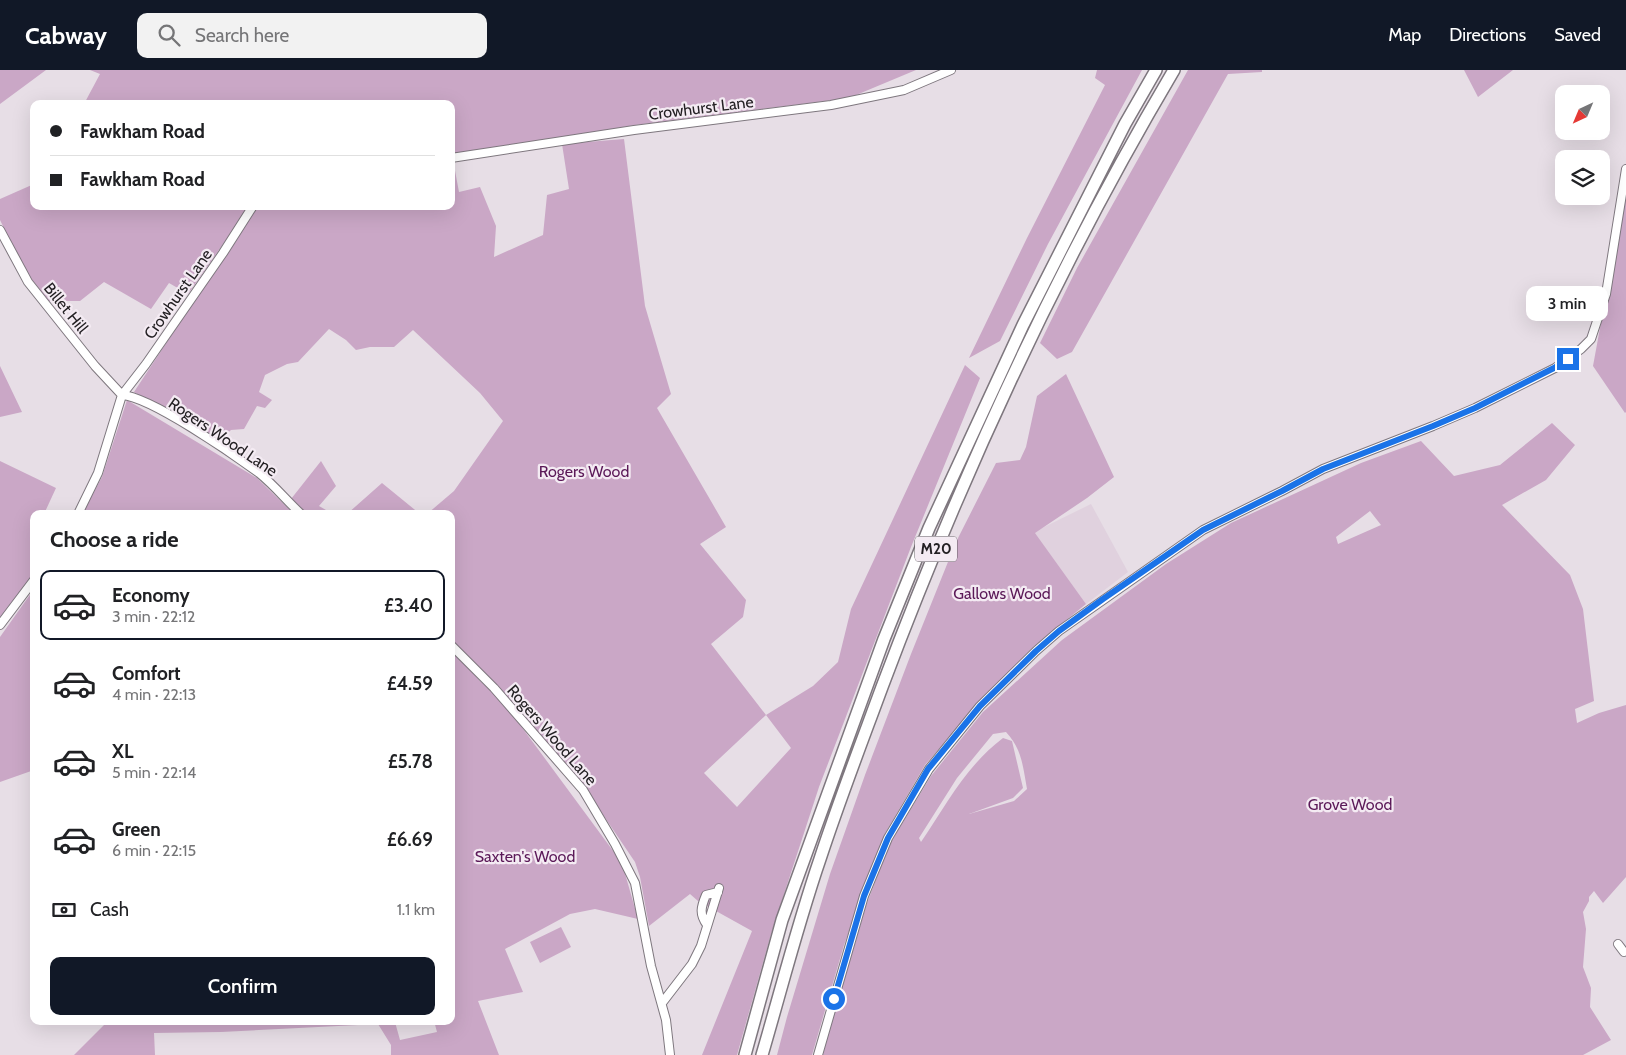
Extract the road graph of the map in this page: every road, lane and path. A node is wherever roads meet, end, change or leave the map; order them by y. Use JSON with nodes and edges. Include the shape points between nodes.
{"nodes":[{"id":1,"x":951,"y":70,"type":"edge"},
{"id":2,"x":1156,"y":70,"type":"edge"},
{"id":3,"x":1174,"y":70,"type":"edge"},
{"id":4,"x":455,"y":157,"type":"edge"},
{"id":5,"x":1626,"y":169,"type":"edge"},
{"id":6,"x":250,"y":210,"type":"edge"},
{"id":7,"x":0,"y":230,"type":"edge"},
{"id":8,"x":122,"y":395,"type":"junction"},
{"id":9,"x":80,"y":510,"type":"edge"},
{"id":10,"x":297,"y":510,"type":"edge"},
{"id":11,"x":30,"y":585,"type":"edge"},
{"id":12,"x":0,"y":625,"type":"edge"},
{"id":13,"x":455,"y":649,"type":"edge"},
{"id":14,"x":718,"y":890,"type":"dead end"},
{"id":15,"x":657,"y":985,"type":"junction"},
{"id":16,"x":672,"y":990,"type":"junction"},
{"id":17,"x":662,"y":1003,"type":"junction"},
{"id":18,"x":670,"y":1055,"type":"edge"},
{"id":19,"x":745,"y":1055,"type":"edge"},
{"id":20,"x":762,"y":1055,"type":"edge"},
{"id":21,"x":818,"y":1055,"type":"edge"}],
"edges":[{"from":1,"to":4,"type":"street","name":"Crowhurst Lane","via":[[904,90],[831,105]]},
{"from":2,"to":19,"type":"highway","number":"M20","via":[[1125,124],[1023,325],[929,528],[884,639],[782,920]]},
{"from":3,"to":20,"type":"highway","number":"M20","via":[[1141,125],[1033,333],[915,599],[819,859]]},
{"from":5,"to":21,"type":"street","via":[[1606,294],[1591,339],[1581,349],[1554,368],[1475,408],[1323,469],[1203,530],[1059,631],[980,706],[928,769],[888,838],[864,896]]},
{"from":6,"to":8,"type":"street","name":"Crowhurst Lane"},
{"from":7,"to":8,"type":"street","name":"Billet Hill","via":[[28,282]]},
{"from":8,"to":9,"type":"street","name":"Crowhurst Lane","via":[[98,473]]},
{"from":8,"to":10,"type":"street","name":"Rogers Wood Lane","via":[[132,396],[156,408],[204,436],[260,474]]},
{"from":11,"to":12,"type":"street"},
{"from":13,"to":15,"type":"street","name":"Rogers Wood Lane","via":[[494,688],[583,790],[635,883],[650,966]]},
{"from":14,"to":16,"type":"street","via":[[706,894],[701,917],[707,925],[701,946]]},
{"from":15,"to":16,"type":"street"},
{"from":15,"to":17,"type":"street","name":"Rogers Wood Lane"},
{"from":16,"to":17,"type":"street"},
{"from":17,"to":18,"type":"street","name":"Rogers Wood Lane"}]}
